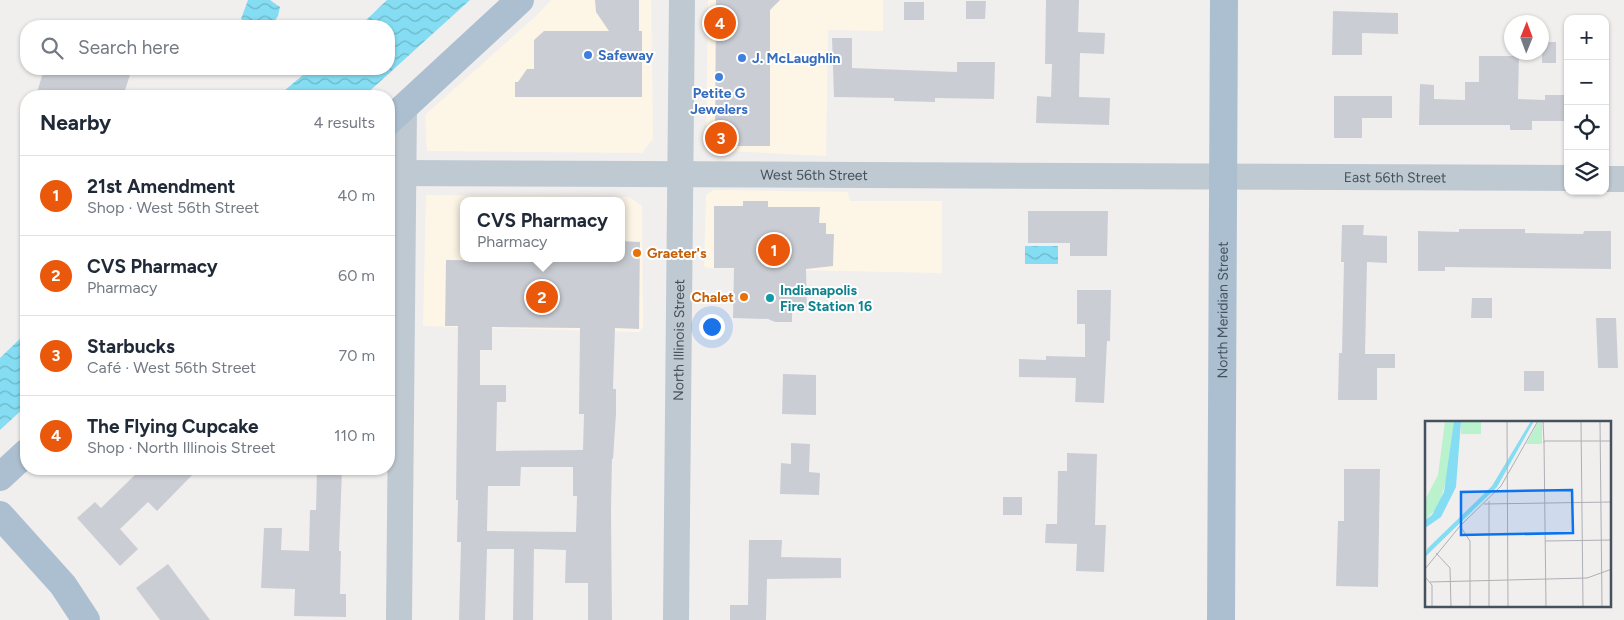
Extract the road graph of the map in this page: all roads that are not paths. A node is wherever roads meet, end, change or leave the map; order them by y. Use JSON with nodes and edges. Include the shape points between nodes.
{"nodes":[{"id":1,"x":520,"y":0,"type":"edge"},
{"id":2,"x":682,"y":0,"type":"edge"},
{"id":3,"x":1224,"y":0,"type":"edge"},
{"id":4,"x":397,"y":114,"type":"edge"},
{"id":5,"x":396,"y":173,"type":"edge"},
{"id":6,"x":680,"y":173,"type":"junction"},
{"id":7,"x":1224,"y":175,"type":"junction"},
{"id":8,"x":1564,"y":178,"type":"edge"},
{"id":9,"x":1609,"y":179,"type":"edge"},
{"id":10,"x":1624,"y":179,"type":"edge"},
{"id":11,"x":20,"y":460,"type":"edge"},
{"id":12,"x":0,"y":478,"type":"edge"},
{"id":13,"x":0,"y":515,"type":"edge"},
{"id":14,"x":86,"y":620,"type":"edge"},
{"id":15,"x":400,"y":620,"type":"edge"},
{"id":16,"x":676,"y":620,"type":"edge"},
{"id":17,"x":1221,"y":620,"type":"edge"}],
"edges":[{"from":1,"to":4,"type":"main road"},
{"from":2,"to":6,"type":"street","name":"North Illinois Street"},
{"from":3,"to":7,"type":"main road","name":"North Meridian Street"},
{"from":4,"to":5,"type":"street"},
{"from":5,"to":6,"type":"street","name":"West 56th Street"},
{"from":5,"to":15,"type":"street"},
{"from":6,"to":7,"type":"street","name":"West 56th Street"},
{"from":6,"to":16,"type":"street","name":"North Illinois Street"},
{"from":7,"to":8,"type":"street","name":"East 56th Street"},
{"from":7,"to":17,"type":"main road","name":"North Meridian Street"},
{"from":9,"to":10,"type":"street"},
{"from":11,"to":12,"type":"main road"},
{"from":13,"to":14,"type":"main road","via":[[71,595]]}]}
